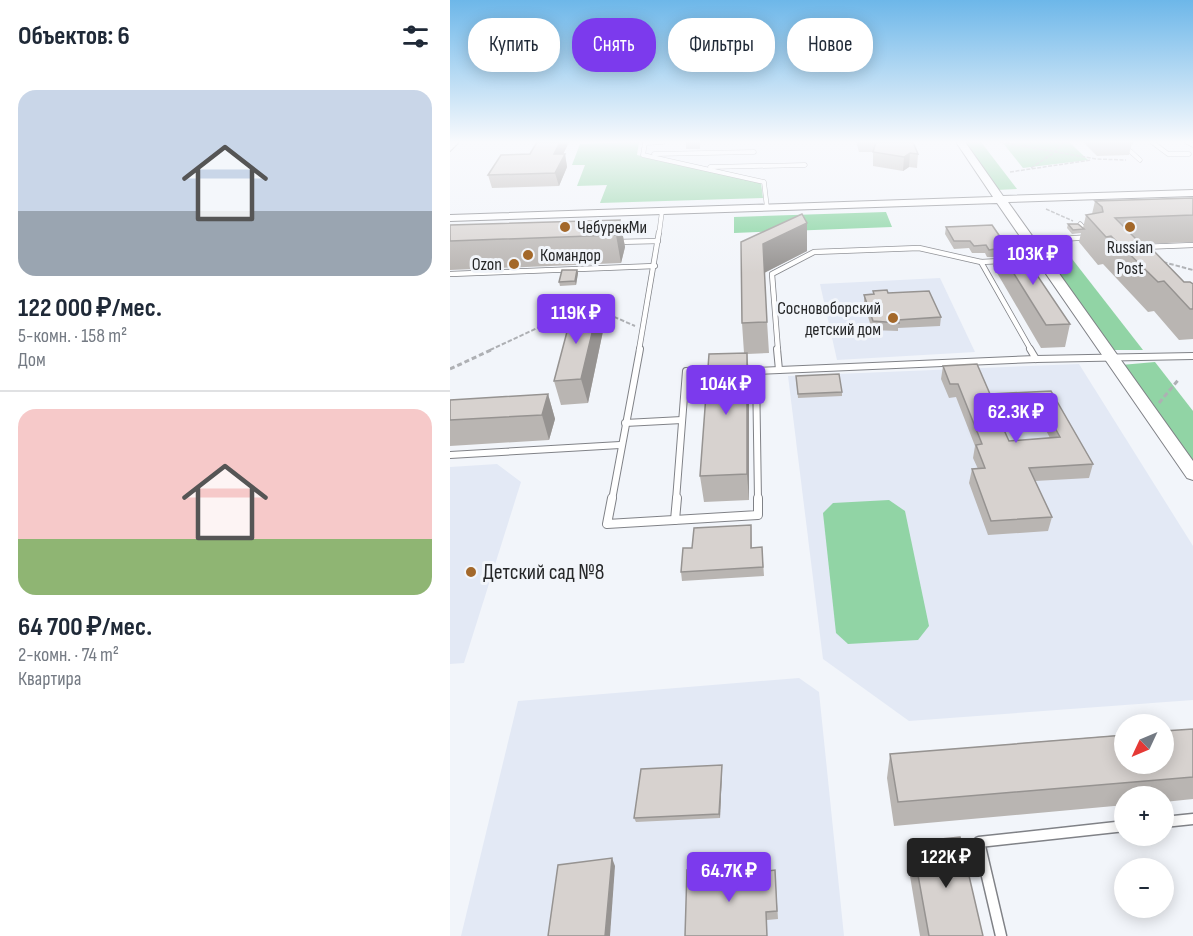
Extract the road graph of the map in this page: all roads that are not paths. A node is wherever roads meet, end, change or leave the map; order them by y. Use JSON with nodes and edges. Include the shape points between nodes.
{"nodes":[{"id":1,"x":764,"y":186,"type":"edge"},
{"id":2,"x":990,"y":186,"type":"edge"},
{"id":3,"x":1193,"y":193,"type":"edge"},
{"id":4,"x":1000,"y":200,"type":"junction"},
{"id":5,"x":766,"y":208,"type":"junction"},
{"id":6,"x":662,"y":211,"type":"junction"},
{"id":7,"x":450,"y":219,"type":"edge"},
{"id":8,"x":1080,"y":224,"type":"edge"},
{"id":9,"x":658,"y":241,"type":"junction"},
{"id":10,"x":1029,"y":241,"type":"junction"},
{"id":11,"x":612,"y":243,"type":"edge"},
{"id":12,"x":1193,"y":245,"type":"edge"},
{"id":13,"x":1129,"y":248,"type":"edge"},
{"id":14,"x":1042,"y":259,"type":"junction"},
{"id":15,"x":981,"y":262,"type":"junction"},
{"id":16,"x":655,"y":266,"type":"junction"},
{"id":17,"x":450,"y":274,"type":"edge"},
{"id":18,"x":1193,"y":356,"type":"edge"},
{"id":19,"x":1111,"y":358,"type":"junction"},
{"id":20,"x":1036,"y":359,"type":"junction"},
{"id":21,"x":726,"y":368,"type":"edge"},
{"id":22,"x":736,"y":368,"type":"edge"},
{"id":23,"x":779,"y":370,"type":"junction"},
{"id":24,"x":756,"y":371,"type":"junction"},
{"id":25,"x":682,"y":420,"type":"junction"},
{"id":26,"x":625,"y":423,"type":"junction"},
{"id":27,"x":620,"y":445,"type":"junction"},
{"id":28,"x":450,"y":455,"type":"edge"},
{"id":29,"x":1193,"y":474,"type":"edge"},
{"id":30,"x":675,"y":520,"type":"junction"},
{"id":31,"x":1193,"y":819,"type":"edge"},
{"id":32,"x":1174,"y":821,"type":"edge"},
{"id":33,"x":1114,"y":827,"type":"edge"},
{"id":34,"x":1001,"y":936,"type":"edge"}],
"edges":[{"from":1,"to":5,"type":"lane"},
{"from":2,"to":4,"type":"main road"},
{"from":3,"to":4,"type":"main road"},
{"from":4,"to":5,"type":"main road"},
{"from":4,"to":10,"type":"main road"},
{"from":5,"to":6,"type":"main road"},
{"from":6,"to":7,"type":"main road"},
{"from":6,"to":9,"type":"lane"},
{"from":8,"to":10,"type":"lane","via":[[1092,237]]},
{"from":9,"to":11,"type":"lane"},
{"from":9,"to":16,"type":"lane"},
{"from":10,"to":14,"type":"main road"},
{"from":12,"to":13,"type":"lane"},
{"from":14,"to":15,"type":"lane"},
{"from":14,"to":19,"type":"main road"},
{"from":15,"to":20,"type":"lane"},
{"from":15,"to":23,"type":"lane","via":[[919,248],[814,252],[772,274]]},
{"from":16,"to":17,"type":"lane"},
{"from":16,"to":26,"type":"lane"},
{"from":18,"to":19,"type":"lane"},
{"from":19,"to":20,"type":"lane"},
{"from":19,"to":29,"type":"main road"},
{"from":20,"to":23,"type":"lane"},
{"from":21,"to":25,"type":"lane","via":[[686,371]]},
{"from":22,"to":24,"type":"lane"},
{"from":23,"to":24,"type":"lane"},
{"from":24,"to":30,"type":"lane","via":[[758,515]]},
{"from":25,"to":26,"type":"lane"},
{"from":25,"to":30,"type":"lane"},
{"from":26,"to":27,"type":"lane"},
{"from":27,"to":28,"type":"lane"},
{"from":27,"to":30,"type":"lane","via":[[607,524]]},
{"from":31,"to":32,"type":"lane"},
{"from":33,"to":34,"type":"lane","via":[[979,842]]}]}
